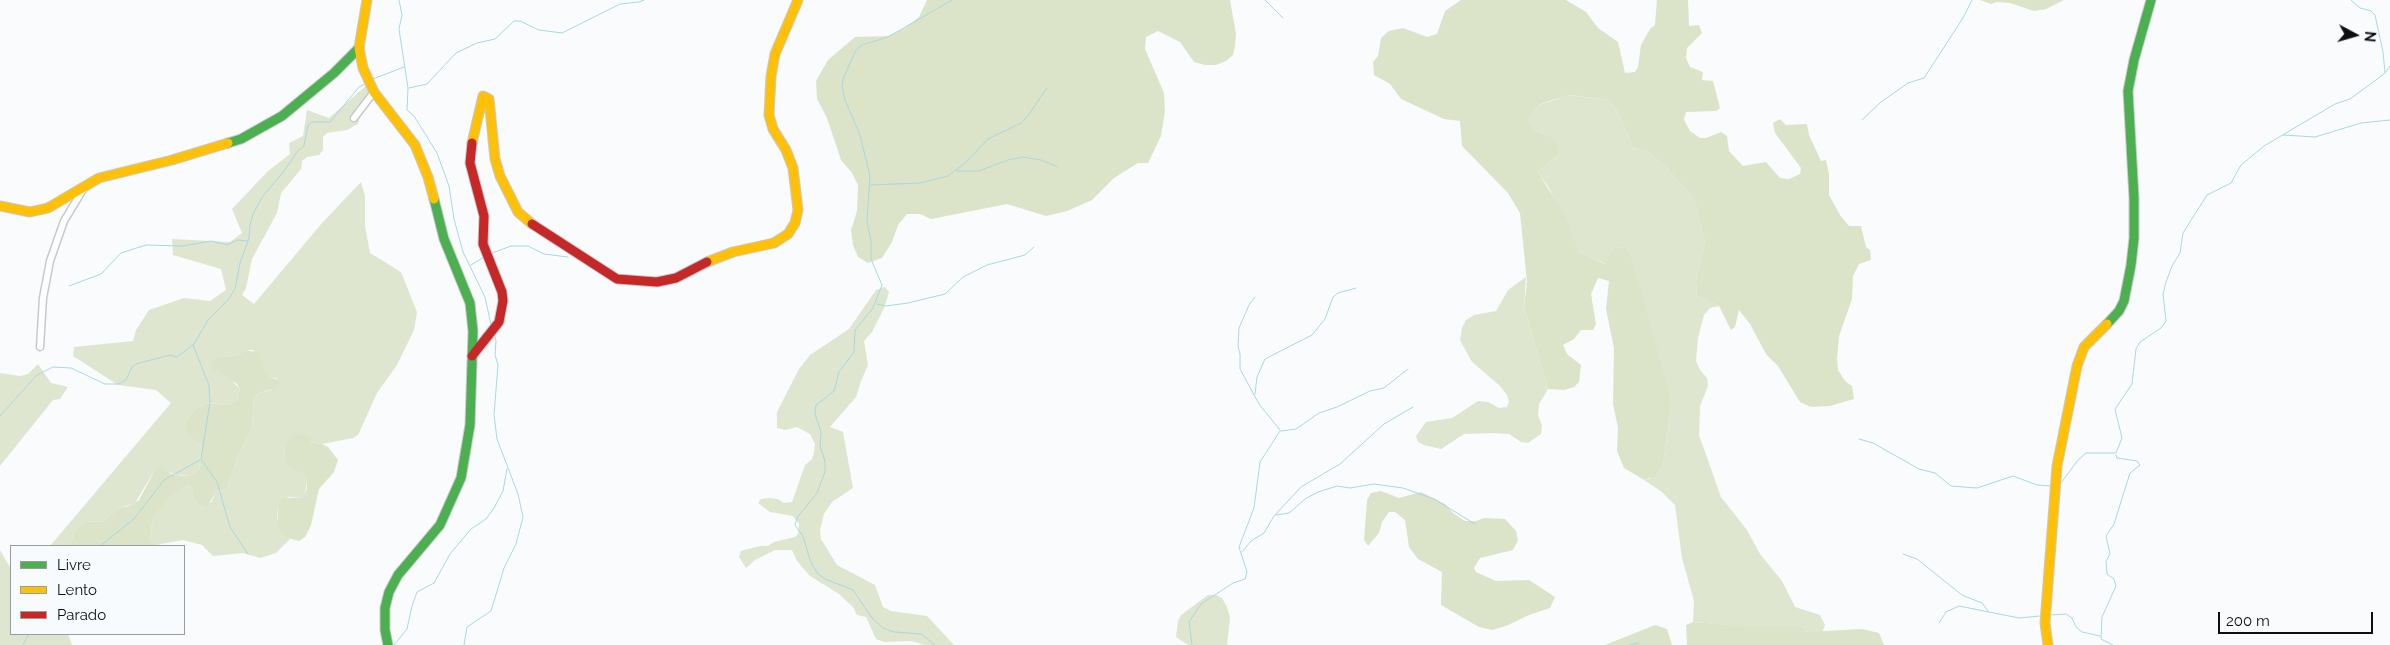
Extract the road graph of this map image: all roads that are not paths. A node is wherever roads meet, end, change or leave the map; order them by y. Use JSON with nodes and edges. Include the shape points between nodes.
{"nodes":[{"id":1,"x":367,"y":0,"type":"edge"},
{"id":2,"x":798,"y":0,"type":"edge"},
{"id":3,"x":2151,"y":0,"type":"edge"},
{"id":4,"x":359,"y":48,"type":"junction"},
{"id":5,"x":374,"y":92,"type":"junction"},
{"id":6,"x":354,"y":118,"type":"dead end"},
{"id":7,"x":88,"y":183,"type":"junction"},
{"id":8,"x":0,"y":206,"type":"edge"},
{"id":9,"x":40,"y":346,"type":"dead end"},
{"id":10,"x":472,"y":356,"type":"junction"},
{"id":11,"x":388,"y":645,"type":"edge"},
{"id":12,"x":2048,"y":645,"type":"edge"}],
"edges":[{"from":1,"to":4,"type":"street"},
{"from":2,"to":10,"type":"street","via":[[775,54],[769,115],[772,129],[793,168],[798,210],[795,223],[788,234],[774,243],[733,252],[676,278],[657,282],[617,280],[527,221],[518,212],[500,176],[489,99],[484,96],[472,138],[470,163],[484,216],[483,244],[498,280],[502,301],[499,322]]},
{"from":3,"to":12,"type":"street","via":[[2128,91],[2134,198],[2131,265],[2119,311],[2084,347],[2076,366],[2057,466],[2045,623]]},
{"from":4,"to":5,"type":"street","via":[[363,68]]},
{"from":4,"to":7,"type":"street","via":[[308,96],[255,132],[203,151]]},
{"from":5,"to":6,"type":"street"},
{"from":5,"to":10,"type":"street","via":[[410,137],[428,176],[444,239],[470,304]]},
{"from":7,"to":8,"type":"street","via":[[48,208],[30,212]]},
{"from":7,"to":9,"type":"street","via":[[64,221],[50,261],[43,298]]},
{"from":10,"to":11,"type":"street","via":[[469,442],[461,478],[440,525],[398,575],[389,592],[384,608]]}]}
